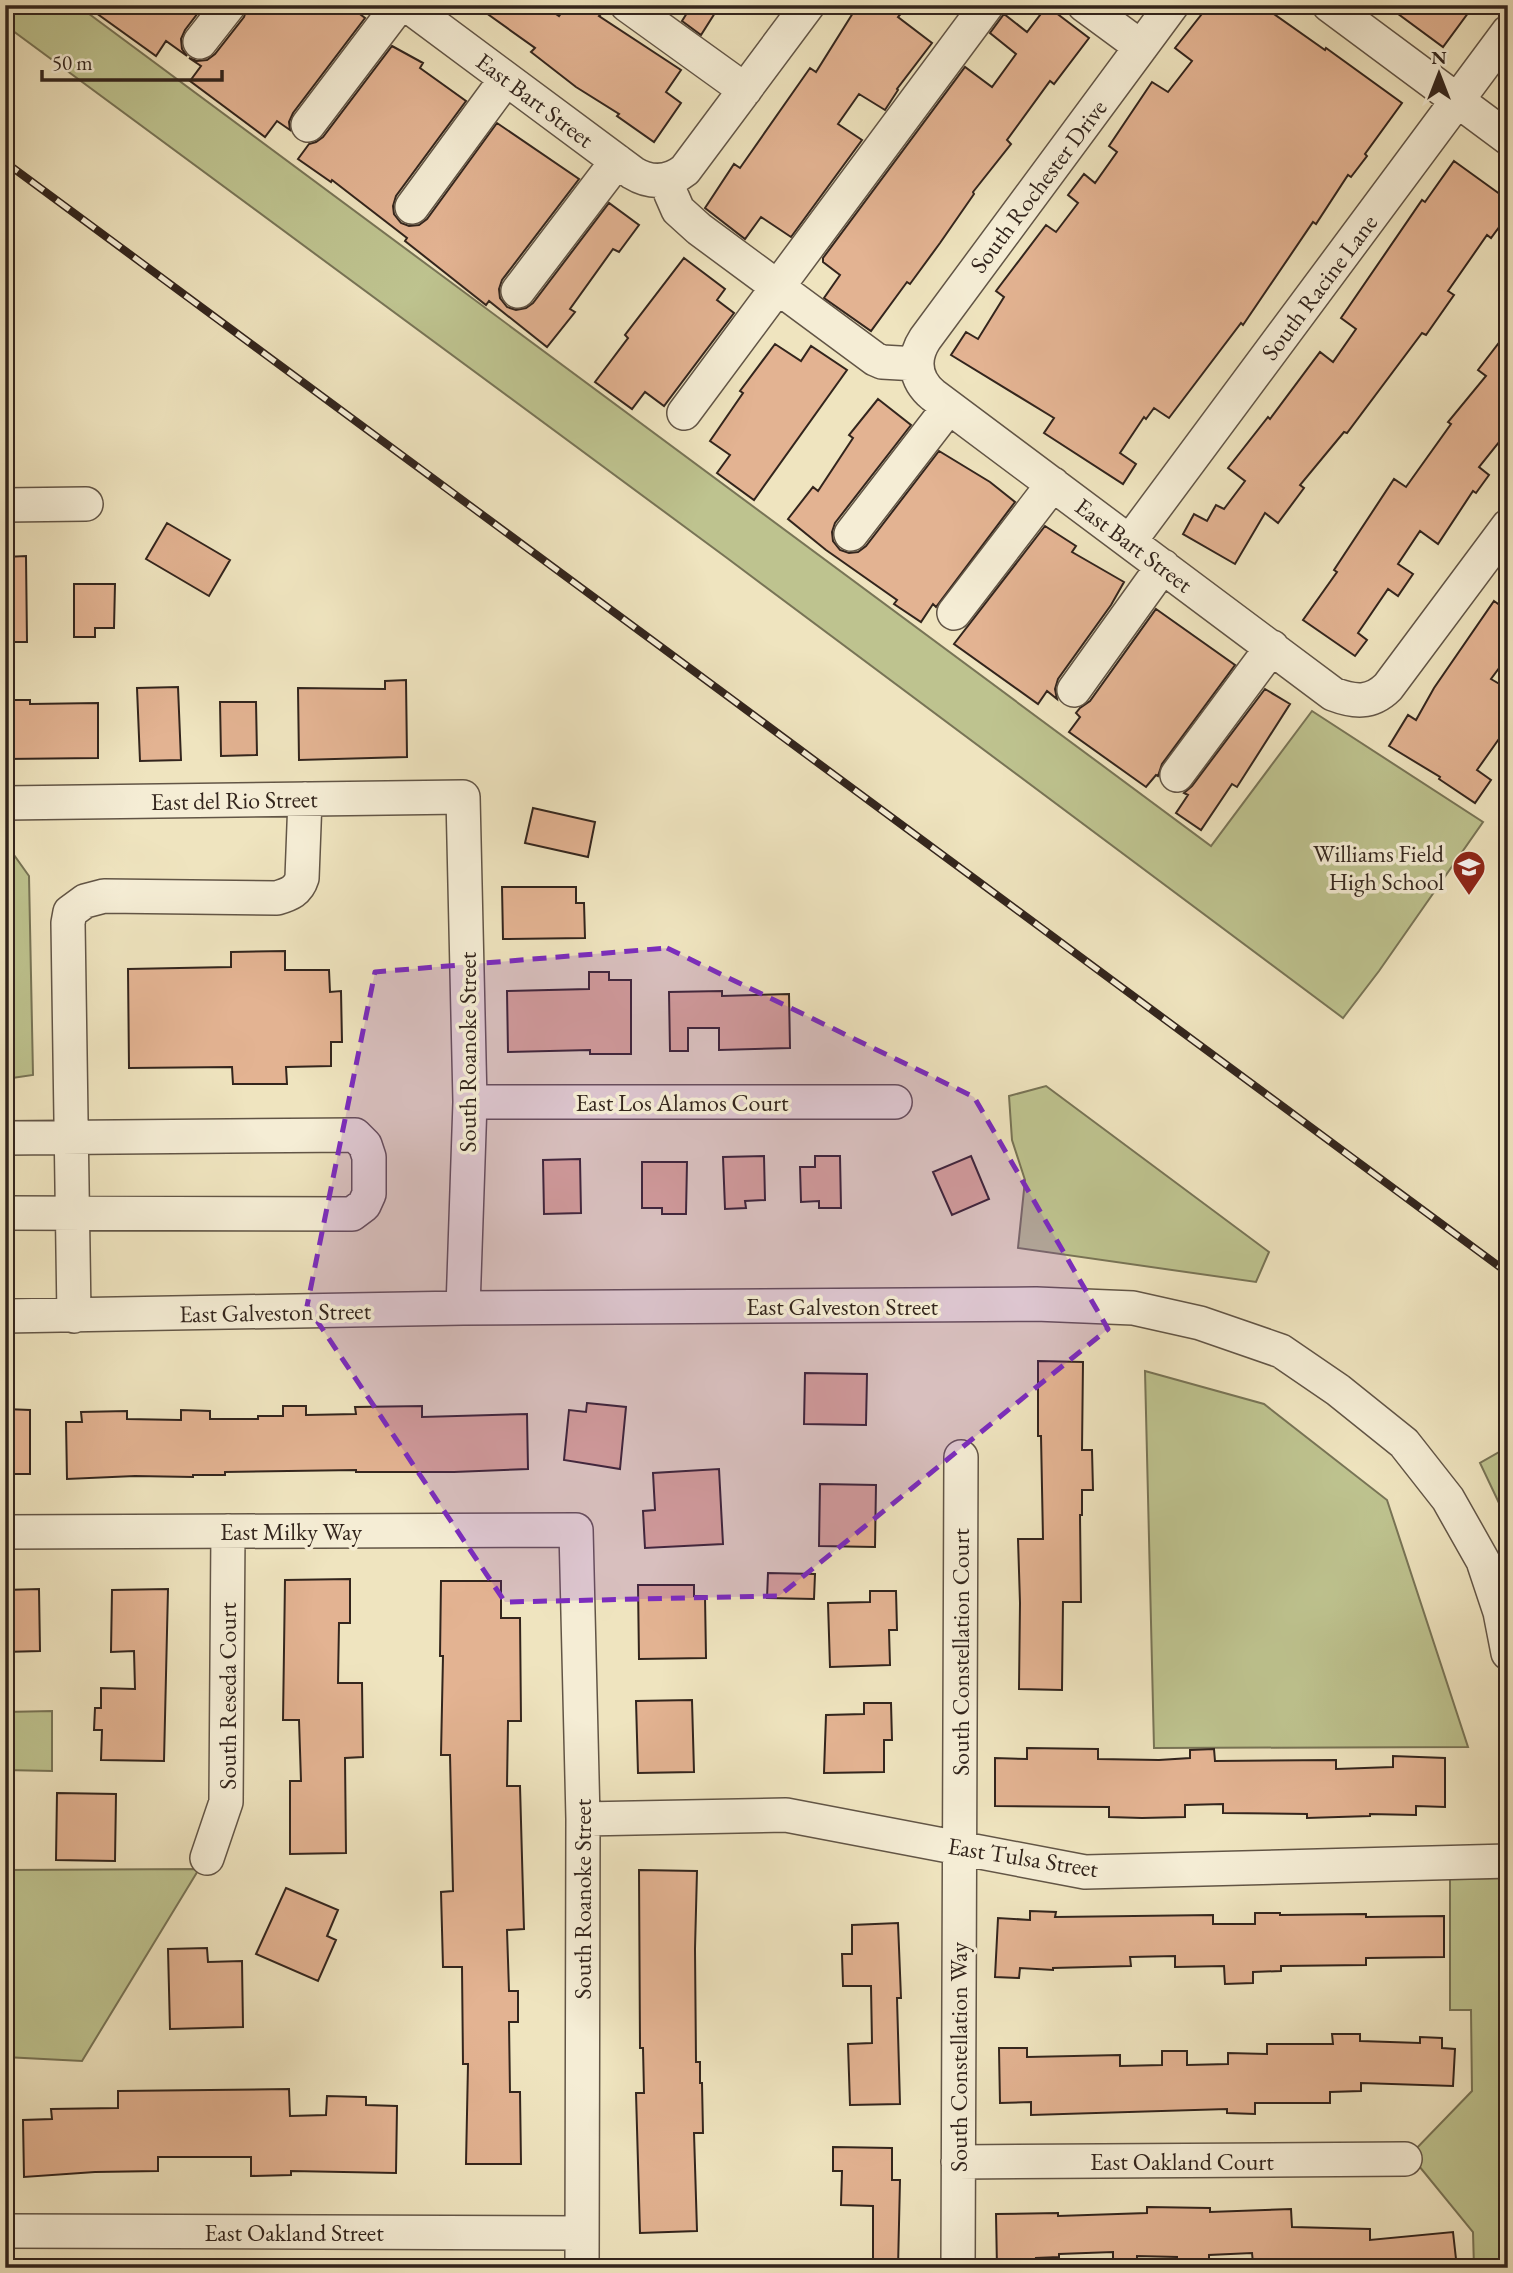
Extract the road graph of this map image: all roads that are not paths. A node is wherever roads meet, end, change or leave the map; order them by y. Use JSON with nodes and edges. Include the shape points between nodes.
{"nodes":[{"id":1,"x":229,"y":5,"type":"edge"},
{"id":2,"x":399,"y":5,"type":"edge"},
{"id":3,"x":407,"y":5,"type":"edge"},
{"id":4,"x":627,"y":5,"type":"edge"},
{"id":5,"x":808,"y":5,"type":"edge"},
{"id":6,"x":987,"y":5,"type":"edge"},
{"id":7,"x":1084,"y":5,"type":"edge"},
{"id":8,"x":1172,"y":5,"type":"edge"},
{"id":9,"x":1329,"y":5,"type":"edge"},
{"id":10,"x":1508,"y":32,"type":"edge"},
{"id":11,"x":200,"y":42,"type":"dead end"},
{"id":12,"x":1141,"y":47,"type":"junction"},
{"id":13,"x":506,"y":79,"type":"junction"},
{"id":14,"x":745,"y":90,"type":"junction"},
{"id":15,"x":1457,"y":100,"type":"junction"},
{"id":16,"x":308,"y":125,"type":"dead end"},
{"id":17,"x":1508,"y":138,"type":"edge"},
{"id":18,"x":617,"y":161,"type":"junction"},
{"id":19,"x":668,"y":180,"type":"junction"},
{"id":20,"x":412,"y":207,"type":"dead end"},
{"id":21,"x":777,"y":287,"type":"junction"},
{"id":22,"x":518,"y":291,"type":"dead end"},
{"id":23,"x":917,"y":367,"type":"junction"},
{"id":24,"x":949,"y":407,"type":"junction"},
{"id":25,"x":684,"y":413,"type":"dead end"},
{"id":26,"x":1053,"y":484,"type":"junction"},
{"id":27,"x":86,"y":504,"type":"dead end"},
{"id":28,"x":5,"y":505,"type":"edge"},
{"id":29,"x":1508,"y":526,"type":"edge"},
{"id":30,"x":851,"y":534,"type":"dead end"},
{"id":31,"x":1130,"y":541,"type":"junction"},
{"id":32,"x":1163,"y":566,"type":"junction"},
{"id":33,"x":954,"y":613,"type":"dead end"},
{"id":34,"x":1272,"y":647,"type":"junction"},
{"id":35,"x":1074,"y":690,"type":"dead end"},
{"id":36,"x":1177,"y":775,"type":"dead end"},
{"id":37,"x":463,"y":797,"type":"joint"},
{"id":38,"x":305,"y":799,"type":"junction"},
{"id":39,"x":5,"y":803,"type":"edge"},
{"id":40,"x":470,"y":1102,"type":"junction"},
{"id":41,"x":895,"y":1102,"type":"dead end"},
{"id":42,"x":5,"y":1138,"type":"edge"},
{"id":43,"x":72,"y":1139,"type":"junction"},
{"id":44,"x":73,"y":1212,"type":"junction"},
{"id":45,"x":5,"y":1213,"type":"edge"},
{"id":46,"x":463,"y":1308,"type":"junction"},
{"id":47,"x":5,"y":1316,"type":"edge"},
{"id":48,"x":74,"y":1316,"type":"junction"},
{"id":49,"x":961,"y":1457,"type":"dead end"},
{"id":50,"x":576,"y":1530,"type":"joint"},
{"id":51,"x":228,"y":1531,"type":"junction"},
{"id":52,"x":5,"y":1532,"type":"edge"},
{"id":53,"x":1508,"y":1653,"type":"edge"},
{"id":54,"x":583,"y":1819,"type":"junction"},
{"id":55,"x":959,"y":1847,"type":"junction"},
{"id":56,"x":207,"y":1858,"type":"dead end"},
{"id":57,"x":1508,"y":1861,"type":"edge"},
{"id":58,"x":1405,"y":2159,"type":"dead end"},
{"id":59,"x":958,"y":2162,"type":"junction"},
{"id":60,"x":5,"y":2231,"type":"edge"},
{"id":61,"x":582,"y":2232,"type":"junction"},
{"id":62,"x":582,"y":2268,"type":"edge"},
{"id":63,"x":958,"y":2268,"type":"edge"}],
"edges":[{"from":1,"to":11,"type":"street"},
{"from":2,"to":16,"type":"street"},
{"from":3,"to":13,"type":"street","name":"East Bart Street"},
{"from":4,"to":14,"type":"street"},
{"from":5,"to":14,"type":"street"},
{"from":6,"to":21,"type":"street"},
{"from":7,"to":12,"type":"street"},
{"from":8,"to":12,"type":"street","name":"South Rochester Drive"},
{"from":9,"to":15,"type":"street"},
{"from":10,"to":15,"type":"street","name":"South Racine Lane"},
{"from":12,"to":23,"type":"street","name":"South Rochester Drive","via":[[925,339]]},
{"from":13,"to":18,"type":"street","name":"East Bart Street"},
{"from":13,"to":20,"type":"street"},
{"from":14,"to":19,"type":"street","via":[[687,168]]},
{"from":15,"to":17,"type":"street"},
{"from":15,"to":31,"type":"street","name":"South Racine Lane"},
{"from":18,"to":19,"type":"street","name":"East Bart Street","via":[[645,180]]},
{"from":18,"to":22,"type":"street"},
{"from":19,"to":21,"type":"street","via":[[678,209]]},
{"from":21,"to":23,"type":"street","via":[[875,359]]},
{"from":21,"to":25,"type":"street"},
{"from":23,"to":24,"type":"street","name":"East Bart Street","via":[[928,391]]},
{"from":24,"to":26,"type":"street","name":"East Bart Street"},
{"from":24,"to":30,"type":"street"},
{"from":26,"to":31,"type":"street","name":"East Bart Street"},
{"from":26,"to":33,"type":"street"},
{"from":27,"to":28,"type":"street"},
{"from":29,"to":34,"type":"street","name":"East Bart Street","via":[[1377,696],[1350,700],[1333,694]]},
{"from":31,"to":32,"type":"street","name":"East Bart Street"},
{"from":32,"to":34,"type":"street","name":"East Bart Street"},
{"from":32,"to":35,"type":"street"},
{"from":34,"to":36,"type":"street"},
{"from":37,"to":38,"type":"street","name":"East del Rio Street"},
{"from":37,"to":40,"type":"street","name":"South Roanoke Street"},
{"from":38,"to":39,"type":"street","name":"East del Rio Street"},
{"from":38,"to":43,"type":"street","via":[[302,878],[299,888],[289,895],[104,896],[85,901],[71,912]]},
{"from":40,"to":41,"type":"street","name":"East Los Alamos Court"},
{"from":40,"to":46,"type":"street","name":"South Roanoke Street"},
{"from":42,"to":43,"type":"street"},
{"from":43,"to":44,"type":"street"},
{"from":43,"to":44,"type":"street","via":[[355,1135],[366,1145],[369,1157],[369,1194],[352,1214]]},
{"from":44,"to":45,"type":"street"},
{"from":44,"to":48,"type":"street"},
{"from":46,"to":48,"type":"street","name":"East Galveston Street"},
{"from":46,"to":53,"type":"street","name":"East Galveston Street","via":[[1036,1304],[1133,1308],[1200,1323],[1281,1351],[1404,1444],[1448,1499],[1483,1561]]},
{"from":47,"to":48,"type":"street","name":"East Galveston Street"},
{"from":49,"to":55,"type":"street","name":"South Constellation Court"},
{"from":50,"to":51,"type":"street","name":"East Milky Way"},
{"from":50,"to":54,"type":"street","name":"South Roanoke Street"},
{"from":51,"to":52,"type":"street","name":"East Milky Way"},
{"from":51,"to":56,"type":"street","name":"South Reseda Court","via":[[226,1802]]},
{"from":54,"to":55,"type":"street","name":"East Tulsa Street","via":[[786,1815]]},
{"from":54,"to":61,"type":"street","name":"South Roanoke Street"},
{"from":55,"to":57,"type":"street","name":"East Tulsa Street","via":[[1085,1872]]},
{"from":55,"to":59,"type":"street","name":"South Constellation Way"},
{"from":58,"to":59,"type":"street","name":"East Oakland Court"},
{"from":59,"to":63,"type":"street","name":"South Constellation Way"},
{"from":60,"to":61,"type":"street","name":"East Oakland Street"},
{"from":61,"to":62,"type":"street","name":"South Roanoke Street"}]}
